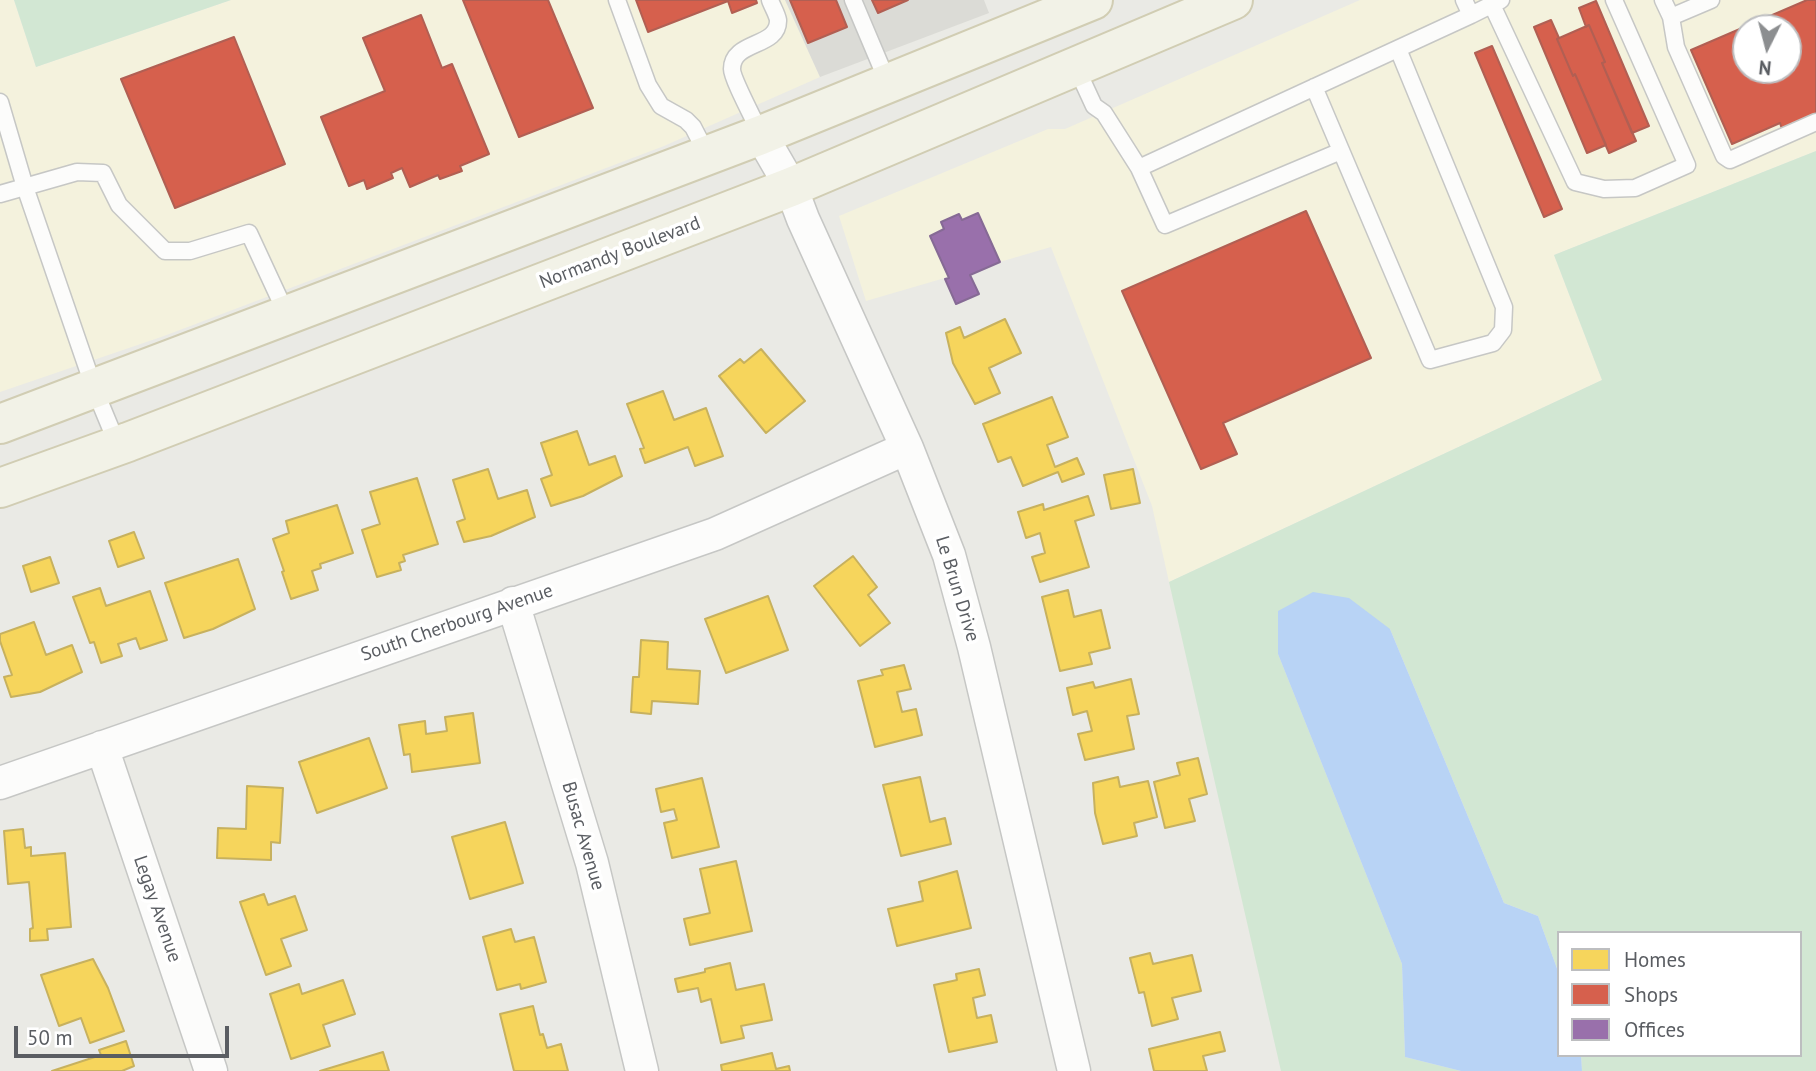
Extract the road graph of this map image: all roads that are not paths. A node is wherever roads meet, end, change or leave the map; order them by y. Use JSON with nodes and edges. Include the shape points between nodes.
{"nodes":[{"id":1,"x":617,"y":0,"type":"edge"},
{"id":2,"x":770,"y":0,"type":"edge"},
{"id":3,"x":853,"y":0,"type":"edge"},
{"id":4,"x":1093,"y":0,"type":"edge"},
{"id":5,"x":1233,"y":0,"type":"edge"},
{"id":6,"x":1614,"y":0,"type":"edge"},
{"id":7,"x":1663,"y":0,"type":"edge"},
{"id":8,"x":1711,"y":0,"type":"edge"},
{"id":9,"x":1497,"y":2,"type":"edge"},
{"id":10,"x":1467,"y":8,"type":"edge"},
{"id":11,"x":1671,"y":17,"type":"junction"},
{"id":12,"x":1398,"y":49,"type":"junction"},
{"id":13,"x":1076,"y":67,"type":"junction"},
{"id":14,"x":888,"y":83,"type":"junction"},
{"id":15,"x":1314,"y":87,"type":"junction"},
{"id":16,"x":0,"y":102,"type":"edge"},
{"id":17,"x":1816,"y":122,"type":"edge"},
{"id":18,"x":761,"y":135,"type":"junction"},
{"id":19,"x":1341,"y":151,"type":"junction"},
{"id":20,"x":708,"y":156,"type":"junction"},
{"id":21,"x":1139,"y":168,"type":"junction"},
{"id":22,"x":25,"y":187,"type":"junction"},
{"id":23,"x":791,"y":187,"type":"junction"},
{"id":24,"x":0,"y":194,"type":"edge"},
{"id":25,"x":286,"y":316,"type":"junction"},
{"id":26,"x":94,"y":388,"type":"junction"},
{"id":27,"x":0,"y":424,"type":"edge"},
{"id":28,"x":118,"y":446,"type":"junction"},
{"id":29,"x":907,"y":448,"type":"junction"},
{"id":30,"x":0,"y":488,"type":"edge"},
{"id":31,"x":513,"y":603,"type":"junction"},
{"id":32,"x":102,"y":747,"type":"junction"},
{"id":33,"x":0,"y":782,"type":"edge"},
{"id":34,"x":211,"y":1071,"type":"edge"},
{"id":35,"x":642,"y":1071,"type":"edge"},
{"id":36,"x":1074,"y":1071,"type":"edge"}],
"edges":[{"from":1,"to":20,"type":"lane","via":[[648,85],[662,106],[694,127]]},
{"from":2,"to":18,"type":"lane","via":[[777,27],[772,35],[738,53],[732,71]]},
{"from":3,"to":14,"type":"lane"},
{"from":4,"to":14,"type":"main road"},
{"from":5,"to":13,"type":"main road","name":"Normandy Boulevard"},
{"from":6,"to":9,"type":"lane","via":[[1686,165],[1634,188],[1604,189],[1575,182]]},
{"from":7,"to":11,"type":"lane"},
{"from":8,"to":11,"type":"lane"},
{"from":9,"to":10,"type":"lane"},
{"from":10,"to":12,"type":"lane"},
{"from":11,"to":17,"type":"lane","via":[[1676,47],[1724,156],[1730,160]]},
{"from":12,"to":15,"type":"lane"},
{"from":12,"to":19,"type":"lane","via":[[1504,307],[1503,330],[1493,343],[1430,360]]},
{"from":13,"to":21,"type":"lane","via":[[1094,106],[1104,113]]},
{"from":13,"to":23,"type":"main road","name":"Normandy Boulevard"},
{"from":14,"to":18,"type":"main road"},
{"from":15,"to":19,"type":"lane"},
{"from":15,"to":21,"type":"lane"},
{"from":16,"to":22,"type":"lane"},
{"from":18,"to":20,"type":"main road"},
{"from":18,"to":23,"type":"street","name":"Le Brun Drive"},
{"from":19,"to":21,"type":"lane","via":[[1165,225]]},
{"from":20,"to":25,"type":"main road"},
{"from":22,"to":24,"type":"lane"},
{"from":22,"to":25,"type":"lane","via":[[77,172],[103,173],[119,205],[164,251],[190,251],[249,233]]},
{"from":22,"to":26,"type":"lane"},
{"from":23,"to":28,"type":"main road","name":"Normandy Boulevard"},
{"from":23,"to":29,"type":"street","name":"Le Brun Drive"},
{"from":25,"to":26,"type":"main road"},
{"from":26,"to":27,"type":"main road"},
{"from":26,"to":28,"type":"lane"},
{"from":28,"to":30,"type":"main road","name":"Normandy Boulevard"},
{"from":29,"to":31,"type":"street","name":"South Cherbourg Avenue","via":[[715,534]]},
{"from":29,"to":36,"type":"street","name":"Le Brun Drive","via":[[949,555],[971,634]]},
{"from":31,"to":32,"type":"street","name":"South Cherbourg Avenue"},
{"from":31,"to":35,"type":"street","name":"Busac Avenue","via":[[592,863]]},
{"from":32,"to":33,"type":"street","name":"South Cherbourg Avenue"},
{"from":32,"to":34,"type":"street","name":"Legay Avenue"}]}
